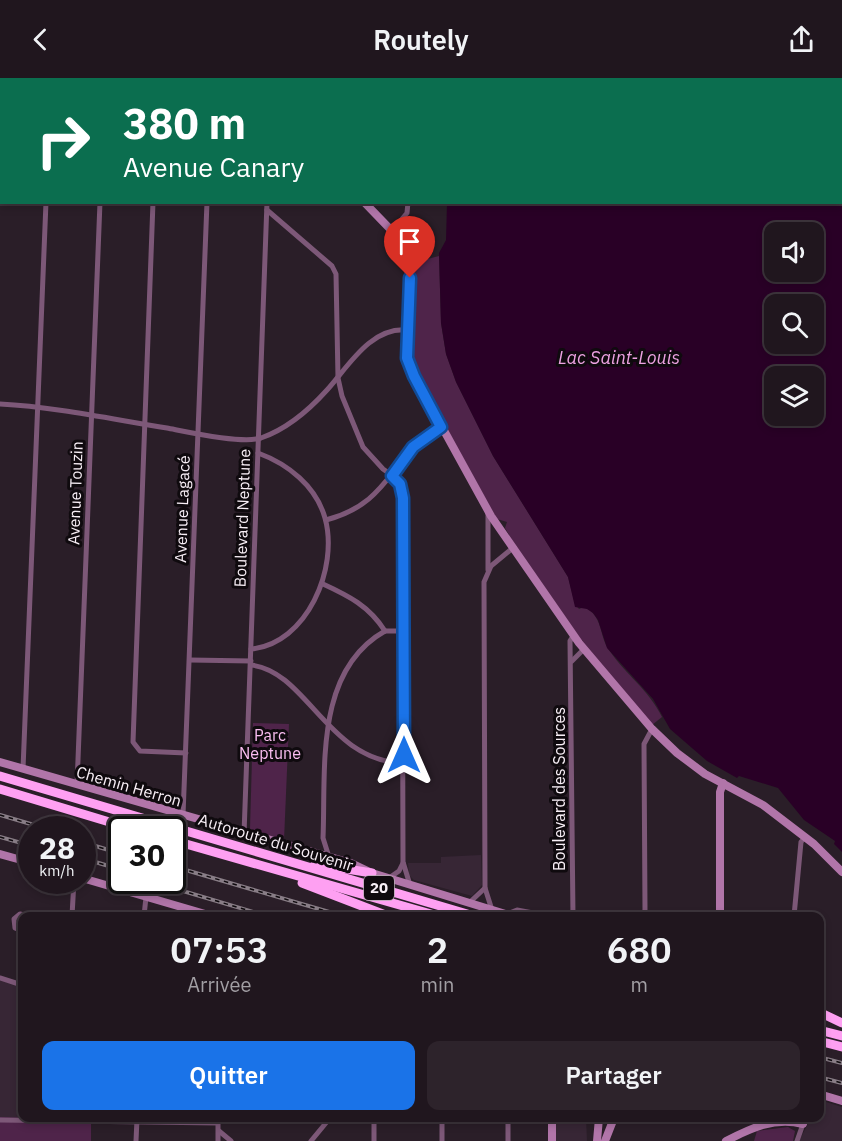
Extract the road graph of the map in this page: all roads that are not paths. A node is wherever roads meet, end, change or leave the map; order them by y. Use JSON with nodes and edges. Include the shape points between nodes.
{"nodes":[{"id":1,"x":46,"y":204,"type":"edge"},
{"id":2,"x":100,"y":204,"type":"edge"},
{"id":3,"x":153,"y":204,"type":"edge"},
{"id":4,"x":207,"y":204,"type":"edge"},
{"id":5,"x":267,"y":204,"type":"edge"},
{"id":6,"x":366,"y":204,"type":"edge"},
{"id":7,"x":408,"y":204,"type":"edge"},
{"id":8,"x":267,"y":210,"type":"junction"},
{"id":9,"x":392,"y":231,"type":"junction"},
{"id":10,"x":407,"y":330,"type":"junction"},
{"id":11,"x":338,"y":376,"type":"junction"},
{"id":12,"x":0,"y":404,"type":"edge"},
{"id":13,"x":39,"y":407,"type":"junction"},
{"id":14,"x":92,"y":416,"type":"junction"},
{"id":15,"x":146,"y":425,"type":"junction"},
{"id":16,"x":441,"y":427,"type":"junction"},
{"id":17,"x":198,"y":434,"type":"junction"},
{"id":18,"x":258,"y":439,"type":"junction"},
{"id":19,"x":258,"y":453,"type":"junction"},
{"id":20,"x":392,"y":476,"type":"junction"},
{"id":21,"x":488,"y":510,"type":"junction"},
{"id":22,"x":326,"y":520,"type":"junction"},
{"id":23,"x":514,"y":547,"type":"junction"},
{"id":24,"x":488,"y":570,"type":"junction"},
{"id":25,"x":323,"y":584,"type":"junction"},
{"id":26,"x":385,"y":631,"type":"junction"},
{"id":27,"x":403,"y":631,"type":"junction"},
{"id":28,"x":574,"y":635,"type":"junction"},
{"id":29,"x":251,"y":649,"type":"junction"},
{"id":30,"x":584,"y":649,"type":"junction"},
{"id":31,"x":190,"y":660,"type":"junction"},
{"id":32,"x":572,"y":661,"type":"junction"},
{"id":33,"x":251,"y":663,"type":"junction"},
{"id":34,"x":328,"y":725,"type":"junction"},
{"id":35,"x":652,"y":729,"type":"junction"},
{"id":36,"x":186,"y":753,"type":"junction"},
{"id":37,"x":0,"y":762,"type":"edge"},
{"id":38,"x":404,"y":763,"type":"junction"},
{"id":39,"x":23,"y":769,"type":"junction"},
{"id":40,"x":0,"y":776,"type":"edge"},
{"id":41,"x":723,"y":783,"type":"junction"},
{"id":42,"x":76,"y":785,"type":"junction"},
{"id":43,"x":0,"y":789,"type":"edge"},
{"id":44,"x":183,"y":816,"type":"joint"},
{"id":45,"x":186,"y":817,"type":"edge"},
{"id":46,"x":108,"y":822,"type":"edge"},
{"id":47,"x":244,"y":834,"type":"junction"},
{"id":48,"x":805,"y":837,"type":"junction"},
{"id":49,"x":323,"y":838,"type":"junction"},
{"id":50,"x":186,"y":844,"type":"edge"},
{"id":51,"x":309,"y":853,"type":"junction"},
{"id":52,"x":0,"y":854,"type":"edge"},
{"id":53,"x":329,"y":858,"type":"junction"},
{"id":54,"x":18,"y":859,"type":"edge"},
{"id":55,"x":284,"y":860,"type":"junction"},
{"id":56,"x":403,"y":862,"type":"junction"},
{"id":57,"x":264,"y":867,"type":"junction"},
{"id":58,"x":842,"y":872,"type":"edge"},
{"id":59,"x":372,"y":873,"type":"junction"},
{"id":60,"x":388,"y":878,"type":"junction"},
{"id":61,"x":96,"y":882,"type":"edge"},
{"id":62,"x":410,"y":885,"type":"junction"},
{"id":63,"x":485,"y":888,"type":"junction"},
{"id":64,"x":73,"y":894,"type":"edge"},
{"id":65,"x":146,"y":897,"type":"junction"},
{"id":66,"x":469,"y":903,"type":"junction"},
{"id":67,"x":492,"y":910,"type":"junction"},
{"id":68,"x":72,"y":912,"type":"edge"},
{"id":69,"x":144,"y":912,"type":"edge"},
{"id":70,"x":198,"y":912,"type":"edge"},
{"id":71,"x":378,"y":912,"type":"edge"},
{"id":72,"x":424,"y":912,"type":"edge"},
{"id":73,"x":460,"y":912,"type":"edge"},
{"id":74,"x":499,"y":912,"type":"edge"},
{"id":75,"x":573,"y":912,"type":"edge"},
{"id":76,"x":644,"y":912,"type":"edge"},
{"id":77,"x":720,"y":912,"type":"edge"},
{"id":78,"x":794,"y":912,"type":"edge"},
{"id":79,"x":18,"y":916,"type":"edge"},
{"id":80,"x":18,"y":929,"type":"edge"},
{"id":81,"x":0,"y":978,"type":"edge"},
{"id":82,"x":18,"y":984,"type":"edge"},
{"id":83,"x":824,"y":1015,"type":"edge"},
{"id":84,"x":824,"y":1020,"type":"edge"},
{"id":85,"x":842,"y":1024,"type":"edge"},
{"id":86,"x":824,"y":1031,"type":"edge"},
{"id":87,"x":842,"y":1036,"type":"edge"},
{"id":88,"x":824,"y":1042,"type":"edge"},
{"id":89,"x":842,"y":1047,"type":"edge"},
{"id":90,"x":824,"y":1096,"type":"edge"},
{"id":91,"x":842,"y":1101,"type":"edge"},
{"id":92,"x":18,"y":1119,"type":"edge"},
{"id":93,"x":0,"y":1120,"type":"edge"},
{"id":94,"x":137,"y":1122,"type":"edge"},
{"id":95,"x":218,"y":1122,"type":"edge"},
{"id":96,"x":327,"y":1122,"type":"edge"},
{"id":97,"x":374,"y":1122,"type":"edge"},
{"id":98,"x":442,"y":1122,"type":"edge"},
{"id":99,"x":508,"y":1122,"type":"edge"},
{"id":100,"x":552,"y":1122,"type":"edge"},
{"id":101,"x":599,"y":1122,"type":"edge"},
{"id":102,"x":612,"y":1122,"type":"edge"},
{"id":103,"x":774,"y":1122,"type":"edge"},
{"id":104,"x":804,"y":1122,"type":"edge"},
{"id":105,"x":219,"y":1131,"type":"junction"},
{"id":106,"x":136,"y":1141,"type":"edge"},
{"id":107,"x":218,"y":1141,"type":"edge"},
{"id":108,"x":231,"y":1141,"type":"edge"},
{"id":109,"x":311,"y":1141,"type":"edge"},
{"id":110,"x":374,"y":1141,"type":"edge"},
{"id":111,"x":442,"y":1141,"type":"edge"},
{"id":112,"x":508,"y":1141,"type":"edge"},
{"id":113,"x":552,"y":1141,"type":"edge"},
{"id":114,"x":597,"y":1141,"type":"edge"},
{"id":115,"x":605,"y":1141,"type":"edge"},
{"id":116,"x":726,"y":1141,"type":"edge"},
{"id":117,"x":797,"y":1141,"type":"edge"}],
"edges":[{"from":1,"to":13,"type":"street"},
{"from":2,"to":14,"type":"street","name":"Avenue Touzin"},
{"from":3,"to":15,"type":"street"},
{"from":4,"to":17,"type":"street","name":"Avenue Lagacé"},
{"from":5,"to":8,"type":"street","name":"Boulevard Neptune"},
{"from":6,"to":9,"type":"street"},
{"from":7,"to":9,"type":"street","via":[[407,213]]},
{"from":8,"to":11,"type":"street","via":[[332,266],[336,274]]},
{"from":8,"to":18,"type":"street","name":"Boulevard Neptune"},
{"from":9,"to":10,"type":"street","via":[[402,244],[409,266]]},
{"from":10,"to":11,"type":"street","via":[[372,342]]},
{"from":10,"to":16,"type":"street","via":[[410,368]]},
{"from":11,"to":18,"type":"street","via":[[302,415]]},
{"from":11,"to":20,"type":"street","via":[[357,437]]},
{"from":12,"to":13,"type":"street"},
{"from":13,"to":14,"type":"street"},
{"from":13,"to":39,"type":"street"},
{"from":14,"to":15,"type":"street"},
{"from":14,"to":42,"type":"street","name":"Avenue Touzin"},
{"from":15,"to":17,"type":"street"},
{"from":15,"to":36,"type":"street","via":[[135,748]]},
{"from":16,"to":20,"type":"street","via":[[413,447]]},
{"from":16,"to":21,"type":"street"},
{"from":17,"to":18,"type":"street"},
{"from":17,"to":31,"type":"street","name":"Avenue Lagacé"},
{"from":18,"to":19,"type":"street","name":"Boulevard Neptune"},
{"from":19,"to":22,"type":"street","via":[[289,469],[309,487]]},
{"from":19,"to":29,"type":"street","name":"Boulevard Neptune"},
{"from":20,"to":22,"type":"street","via":[[361,507]]},
{"from":20,"to":27,"type":"street","via":[[403,492]]},
{"from":21,"to":23,"type":"street"},
{"from":21,"to":24,"type":"street"},
{"from":22,"to":25,"type":"street"},
{"from":23,"to":24,"type":"street"},
{"from":23,"to":28,"type":"street"},
{"from":24,"to":63,"type":"street","via":[[484,599]]},
{"from":25,"to":26,"type":"street","via":[[355,599]]},
{"from":25,"to":29,"type":"street","via":[[295,625],[272,642]]},
{"from":26,"to":27,"type":"street"},
{"from":26,"to":34,"type":"street","via":[[363,649],[345,673]]},
{"from":27,"to":38,"type":"street"},
{"from":28,"to":30,"type":"street"},
{"from":28,"to":32,"type":"street","name":"Boulevard des Sources","via":[[570,641]]},
{"from":29,"to":33,"type":"street","name":"Boulevard Neptune"},
{"from":30,"to":32,"type":"street"},
{"from":30,"to":35,"type":"street"},
{"from":31,"to":33,"type":"street"},
{"from":31,"to":36,"type":"street","name":"Avenue Lagacé"},
{"from":32,"to":75,"type":"street","name":"Boulevard des Sources"},
{"from":33,"to":34,"type":"street","via":[[277,675]]},
{"from":33,"to":47,"type":"street","name":"Boulevard Neptune"},
{"from":34,"to":38,"type":"street","via":[[360,752]]},
{"from":34,"to":49,"type":"street"},
{"from":35,"to":41,"type":"street","via":[[693,767]]},
{"from":35,"to":76,"type":"street","via":[[644,744]]},
{"from":36,"to":44,"type":"street","name":"Avenue Lagacé"},
{"from":37,"to":39,"type":"street","name":"Chemin Herron"},
{"from":38,"to":56,"type":"street"},
{"from":39,"to":42,"type":"street","name":"Chemin Herron"},
{"from":40,"to":55,"type":"highway","name":"Autoroute du Souvenir","number":"20"},
{"from":41,"to":48,"type":"street","via":[[758,801]]},
{"from":41,"to":77,"type":"street"},
{"from":42,"to":44,"type":"street","name":"Chemin Herron"},
{"from":43,"to":46,"type":"highway"},
{"from":45,"to":47,"type":"street","name":"Chemin Herron"},
{"from":47,"to":51,"type":"street","name":"Chemin Herron"},
{"from":48,"to":58,"type":"street"},
{"from":48,"to":78,"type":"street","via":[[801,842]]},
{"from":49,"to":51,"type":"street"},
{"from":49,"to":53,"type":"street"},
{"from":50,"to":57,"type":"highway","name":"Autoroute du Souvenir","number":"20"},
{"from":51,"to":53,"type":"street","name":"Chemin Herron"},
{"from":52,"to":54,"type":"street"},
{"from":53,"to":59,"type":"street","name":"Chemin Herron"},
{"from":55,"to":59,"type":"highway"},
{"from":55,"to":73,"type":"highway","name":"Autoroute du Souvenir","number":"20"},
{"from":56,"to":60,"type":"street","via":[[399,871]]},
{"from":56,"to":62,"type":"street"},
{"from":57,"to":71,"type":"highway"},
{"from":57,"to":72,"type":"highway","name":"Autoroute du Souvenir","number":"20"},
{"from":59,"to":60,"type":"street","name":"Chemin Herron"},
{"from":60,"to":62,"type":"street","name":"Chemin Herron"},
{"from":61,"to":65,"type":"street"},
{"from":62,"to":66,"type":"street","name":"Chemin Herron"},
{"from":63,"to":66,"type":"street"},
{"from":63,"to":67,"type":"street"},
{"from":64,"to":68,"type":"street"},
{"from":65,"to":69,"type":"street"},
{"from":65,"to":70,"type":"street"},
{"from":66,"to":67,"type":"street","name":"Chemin Herron"},
{"from":67,"to":74,"type":"street","name":"Chemin Herron"},
{"from":79,"to":80,"type":"street","via":[[14,919]]},
{"from":81,"to":82,"type":"street"},
{"from":83,"to":85,"type":"highway"},
{"from":84,"to":85,"type":"highway"},
{"from":86,"to":87,"type":"highway"},
{"from":88,"to":89,"type":"highway"},
{"from":90,"to":91,"type":"street"},
{"from":92,"to":93,"type":"street"},
{"from":94,"to":106,"type":"street"},
{"from":95,"to":105,"type":"street"},
{"from":96,"to":109,"type":"street"},
{"from":97,"to":110,"type":"street"},
{"from":98,"to":111,"type":"street"},
{"from":99,"to":112,"type":"street"},
{"from":100,"to":113,"type":"street"},
{"from":101,"to":114,"type":"street"},
{"from":102,"to":115,"type":"street"},
{"from":103,"to":116,"type":"street"},
{"from":104,"to":117,"type":"street"},
{"from":105,"to":107,"type":"street"},
{"from":105,"to":108,"type":"street"}]}
